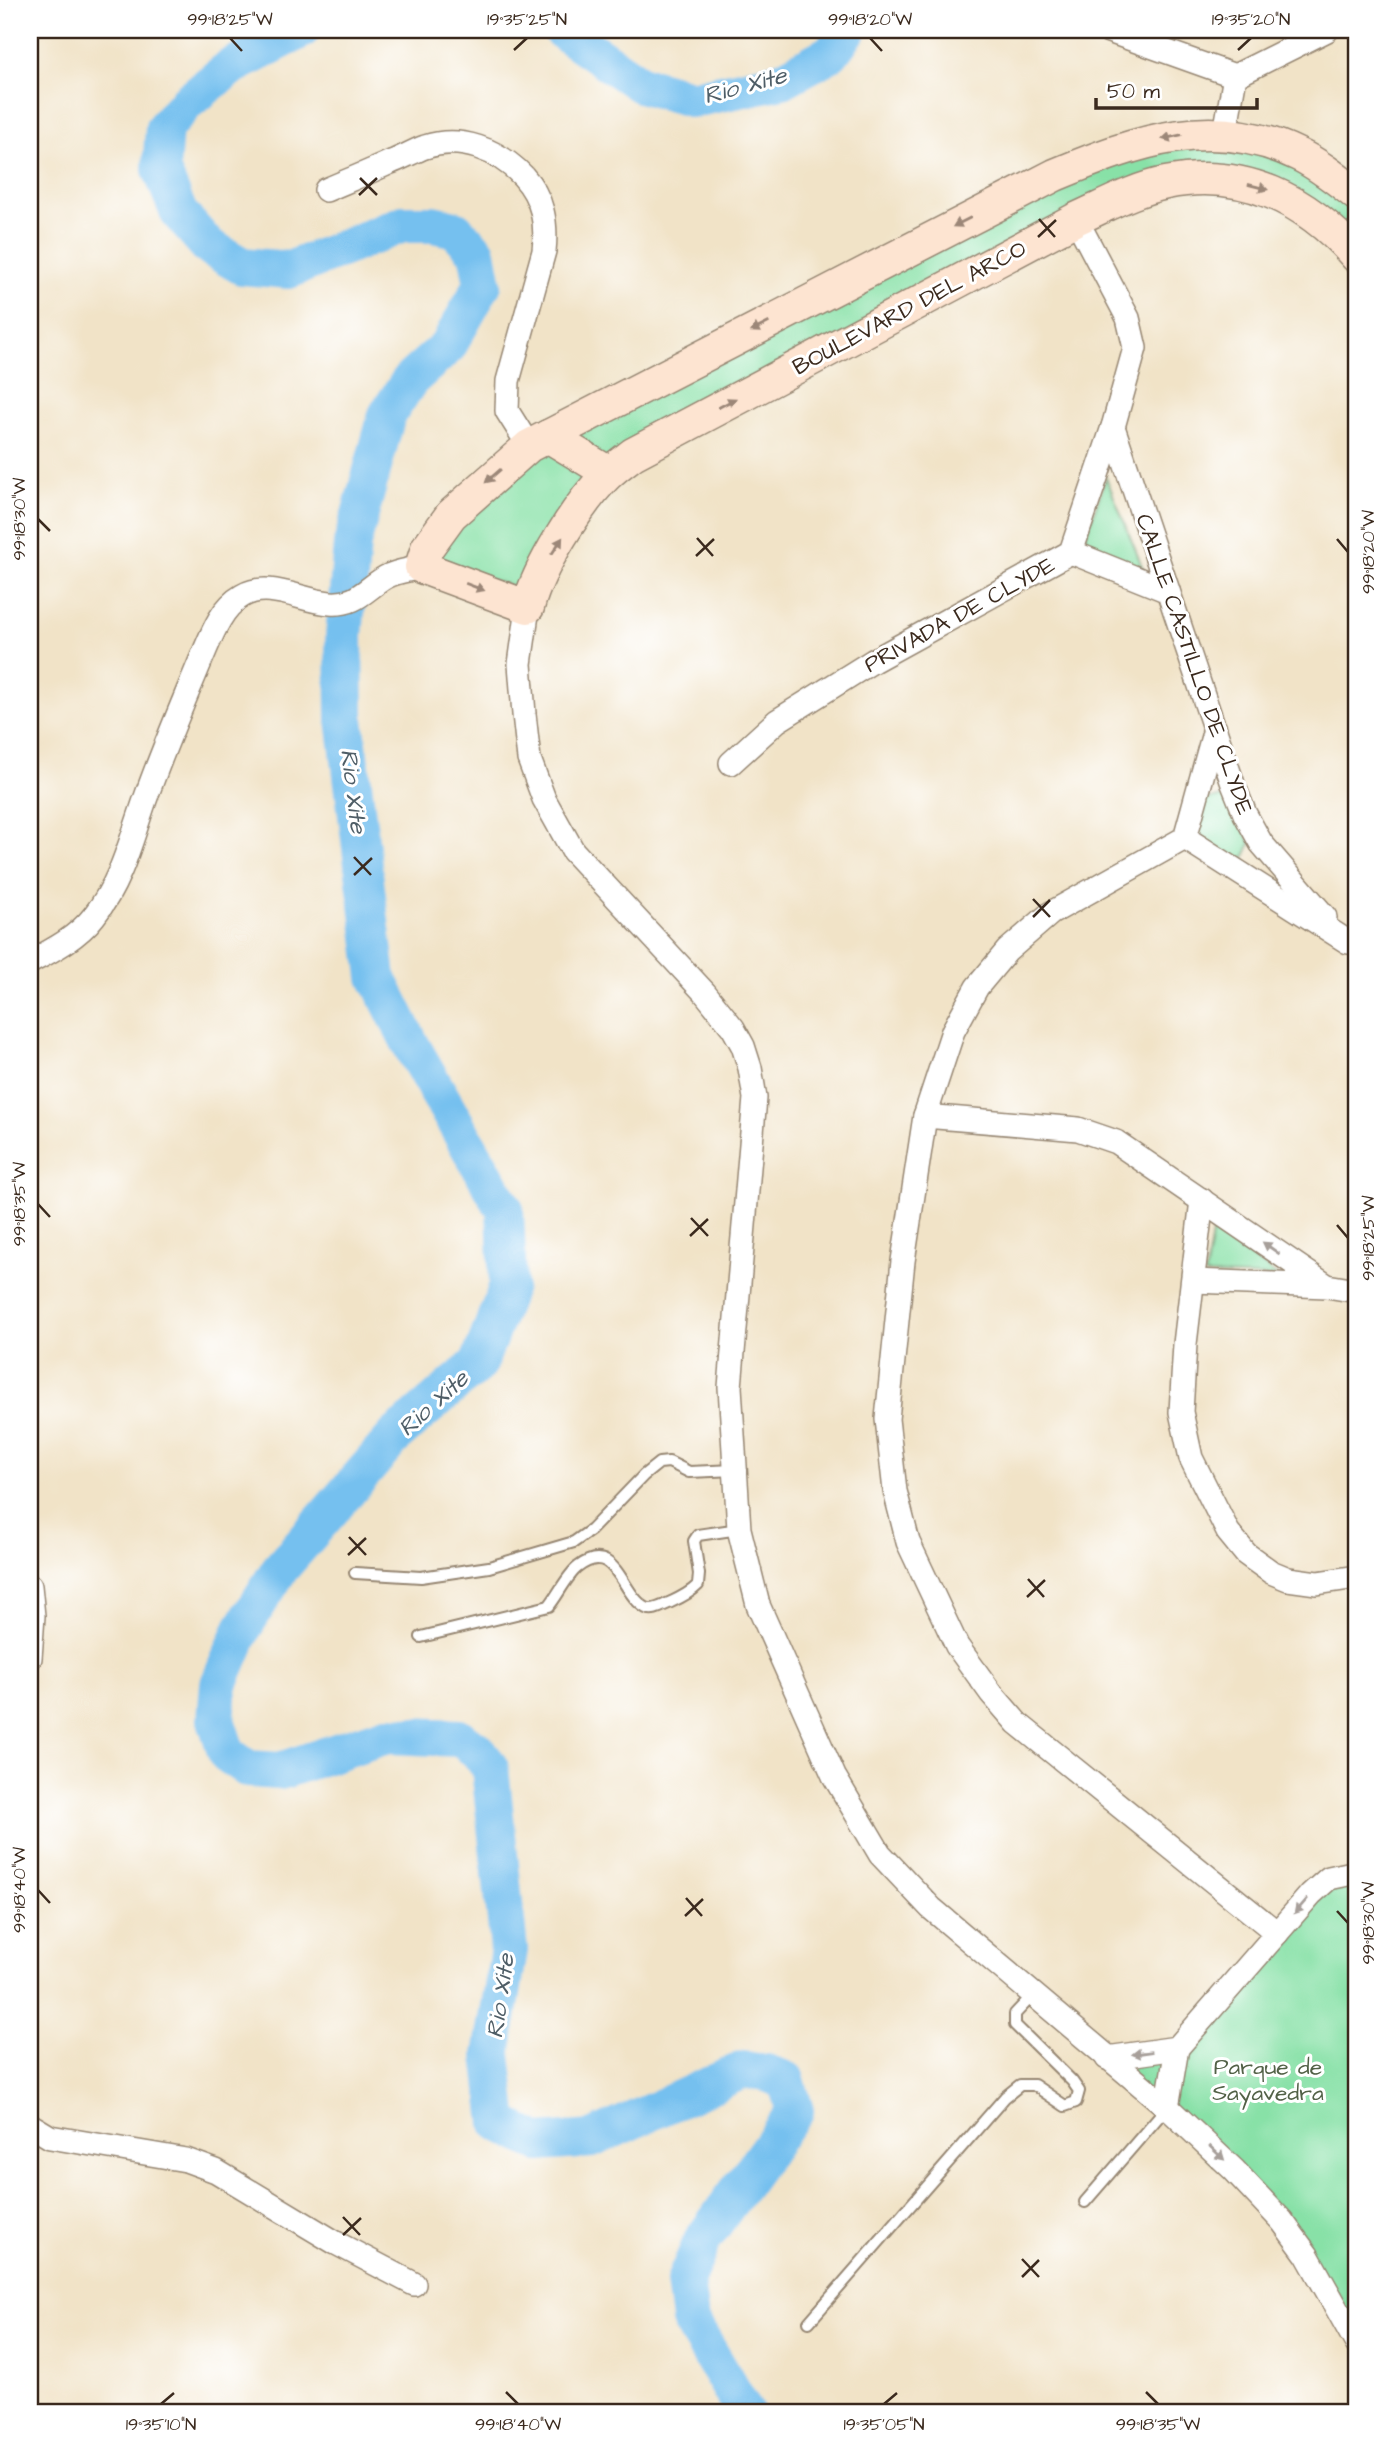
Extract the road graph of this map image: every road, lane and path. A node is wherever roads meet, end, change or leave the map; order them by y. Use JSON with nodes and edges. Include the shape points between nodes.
{"nodes":[{"id":1,"x":1106,"y":30,"type":"edge"},
{"id":2,"x":1327,"y":30,"type":"edge"},
{"id":3,"x":1235,"y":76,"type":"junction"},
{"id":4,"x":1225,"y":133,"type":"junction"},
{"id":5,"x":326,"y":190,"type":"dead end"},
{"id":6,"x":1357,"y":195,"type":"edge"},
{"id":7,"x":1076,"y":219,"type":"junction"},
{"id":8,"x":1357,"y":257,"type":"edge"},
{"id":9,"x":1112,"y":427,"type":"junction"},
{"id":10,"x":539,"y":441,"type":"junction"},
{"id":11,"x":609,"y":474,"type":"junction"},
{"id":12,"x":1071,"y":552,"type":"junction"},
{"id":13,"x":421,"y":567,"type":"junction"},
{"id":14,"x":1168,"y":591,"type":"junction"},
{"id":15,"x":528,"y":607,"type":"junction"},
{"id":16,"x":1215,"y":729,"type":"junction"},
{"id":17,"x":731,"y":763,"type":"dead end"},
{"id":18,"x":1185,"y":838,"type":"junction"},
{"id":19,"x":1353,"y":946,"type":"edge"},
{"id":20,"x":30,"y":962,"type":"edge"},
{"id":21,"x":925,"y":1116,"type":"junction"},
{"id":22,"x":1202,"y":1200,"type":"junction"},
{"id":23,"x":1193,"y":1281,"type":"junction"},
{"id":24,"x":1327,"y":1286,"type":"junction"},
{"id":25,"x":1357,"y":1291,"type":"edge"},
{"id":26,"x":735,"y":1470,"type":"junction"},
{"id":27,"x":739,"y":1529,"type":"junction"},
{"id":28,"x":355,"y":1573,"type":"dead end"},
{"id":29,"x":1357,"y":1577,"type":"edge"},
{"id":30,"x":30,"y":1586,"type":"edge"},
{"id":31,"x":421,"y":1637,"type":"dead end"},
{"id":32,"x":30,"y":1658,"type":"edge"},
{"id":33,"x":1357,"y":1871,"type":"edge"},
{"id":34,"x":1277,"y":1933,"type":"junction"},
{"id":35,"x":1033,"y":1995,"type":"junction"},
{"id":36,"x":1177,"y":2048,"type":"junction"},
{"id":37,"x":1107,"y":2058,"type":"junction"},
{"id":38,"x":1167,"y":2107,"type":"junction"},
{"id":39,"x":30,"y":2124,"type":"edge"},
{"id":40,"x":1085,"y":2202,"type":"dead end"},
{"id":41,"x":415,"y":2284,"type":"dead end"},
{"id":42,"x":809,"y":2322,"type":"dead end"},
{"id":43,"x":1357,"y":2344,"type":"edge"}],
"edges":[{"from":1,"to":3,"type":"street"},
{"from":2,"to":3,"type":"street"},
{"from":3,"to":4,"type":"street"},
{"from":4,"to":6,"type":"street","via":[[1301,155]]},
{"from":4,"to":10,"type":"street","one_way":true,"via":[[1183,134],[1147,142],[1055,175]]},
{"from":5,"to":10,"type":"street","via":[[427,147],[456,143],[473,144],[507,160],[527,181],[538,197],[546,232],[508,381],[507,411]]},
{"from":7,"to":8,"type":"street","name":"BOULEVARD DEL ARCO","one_way":true,"via":[[1164,183],[1228,180],[1265,188],[1294,202],[1326,225]]},
{"from":7,"to":9,"type":"street","name":"PRIVADA DE CLYDE","via":[[1134,335],[1135,348]]},
{"from":11,"to":7,"type":"street","name":"BOULEVARD DEL ARCO","one_way":true,"via":[[633,454],[675,431]]},
{"from":9,"to":12,"type":"street","name":"PRIVADA DE CLYDE"},
{"from":9,"to":14,"type":"street","name":"CALLE CASTILLO DE CLYDE"},
{"from":10,"to":11,"type":"street"},
{"from":10,"to":13,"type":"street","one_way":true,"via":[[451,515],[427,548]]},
{"from":15,"to":11,"type":"street","name":"BOULEVARD DEL ARCO","one_way":true,"via":[[539,573]]},
{"from":12,"to":14,"type":"street","name":"PRIVADA DE CLYDE"},
{"from":12,"to":17,"type":"street","name":"PRIVADA DE CLYDE","via":[[873,661],[777,721]]},
{"from":13,"to":15,"type":"street","one_way":true},
{"from":13,"to":20,"type":"street","via":[[386,577],[344,602],[255,591],[232,603],[223,613],[183,704],[112,888],[93,918],[70,939]]},
{"from":14,"to":16,"type":"street","name":"CALLE CASTILLO DE CLYDE"},
{"from":15,"to":26,"type":"street","via":[[520,664],[524,714],[529,759],[544,799],[573,851],[733,1028],[750,1068],[755,1098],[730,1387]]},
{"from":16,"to":18,"type":"street"},
{"from":16,"to":19,"type":"street","name":"CALLE CASTILLO DE CLYDE","via":[[1245,814],[1261,843]]},
{"from":18,"to":19,"type":"street"},
{"from":18,"to":21,"type":"street","via":[[1051,913],[1007,951],[977,987],[953,1031]]},
{"from":21,"to":22,"type":"street","via":[[1079,1129],[1116,1142]]},
{"from":21,"to":34,"type":"street","via":[[903,1261],[887,1419],[895,1491],[908,1542],[957,1646],[1017,1723]]},
{"from":22,"to":23,"type":"street"},
{"from":24,"to":22,"type":"street","one_way":true},
{"from":23,"to":24,"type":"street"},
{"from":23,"to":29,"type":"street","via":[[1181,1412],[1191,1458],[1228,1532],[1246,1554],[1289,1579],[1317,1583]]},
{"from":24,"to":25,"type":"street"},
{"from":26,"to":27,"type":"street"},
{"from":26,"to":28,"type":"lane","via":[[690,1472],[670,1462],[659,1463],[573,1542],[489,1567],[421,1577]]},
{"from":27,"to":31,"type":"lane","via":[[698,1535],[694,1541],[698,1585],[655,1609],[635,1598],[606,1560],[592,1559],[576,1568],[549,1606]]},
{"from":27,"to":35,"type":"street","via":[[758,1605],[834,1776],[880,1854],[931,1908]]},
{"from":30,"to":32,"type":"street"},
{"from":33,"to":34,"type":"street","one_way":true,"via":[[1329,1878]]},
{"from":34,"to":36,"type":"street"},
{"from":35,"to":37,"type":"street"},
{"from":35,"to":42,"type":"lane","via":[[1015,2014],[1015,2025],[1072,2081],[1079,2091],[1076,2102],[1065,2106],[1034,2085],[1020,2085],[1005,2097]]},
{"from":36,"to":37,"type":"street","one_way":true},
{"from":36,"to":38,"type":"street"},
{"from":37,"to":38,"type":"street"},
{"from":38,"to":40,"type":"lane"},
{"from":38,"to":43,"type":"street","one_way":true,"via":[[1282,2221],[1307,2255]]},
{"from":39,"to":41,"type":"street","via":[[50,2137],[186,2160],[216,2171]]}]}
